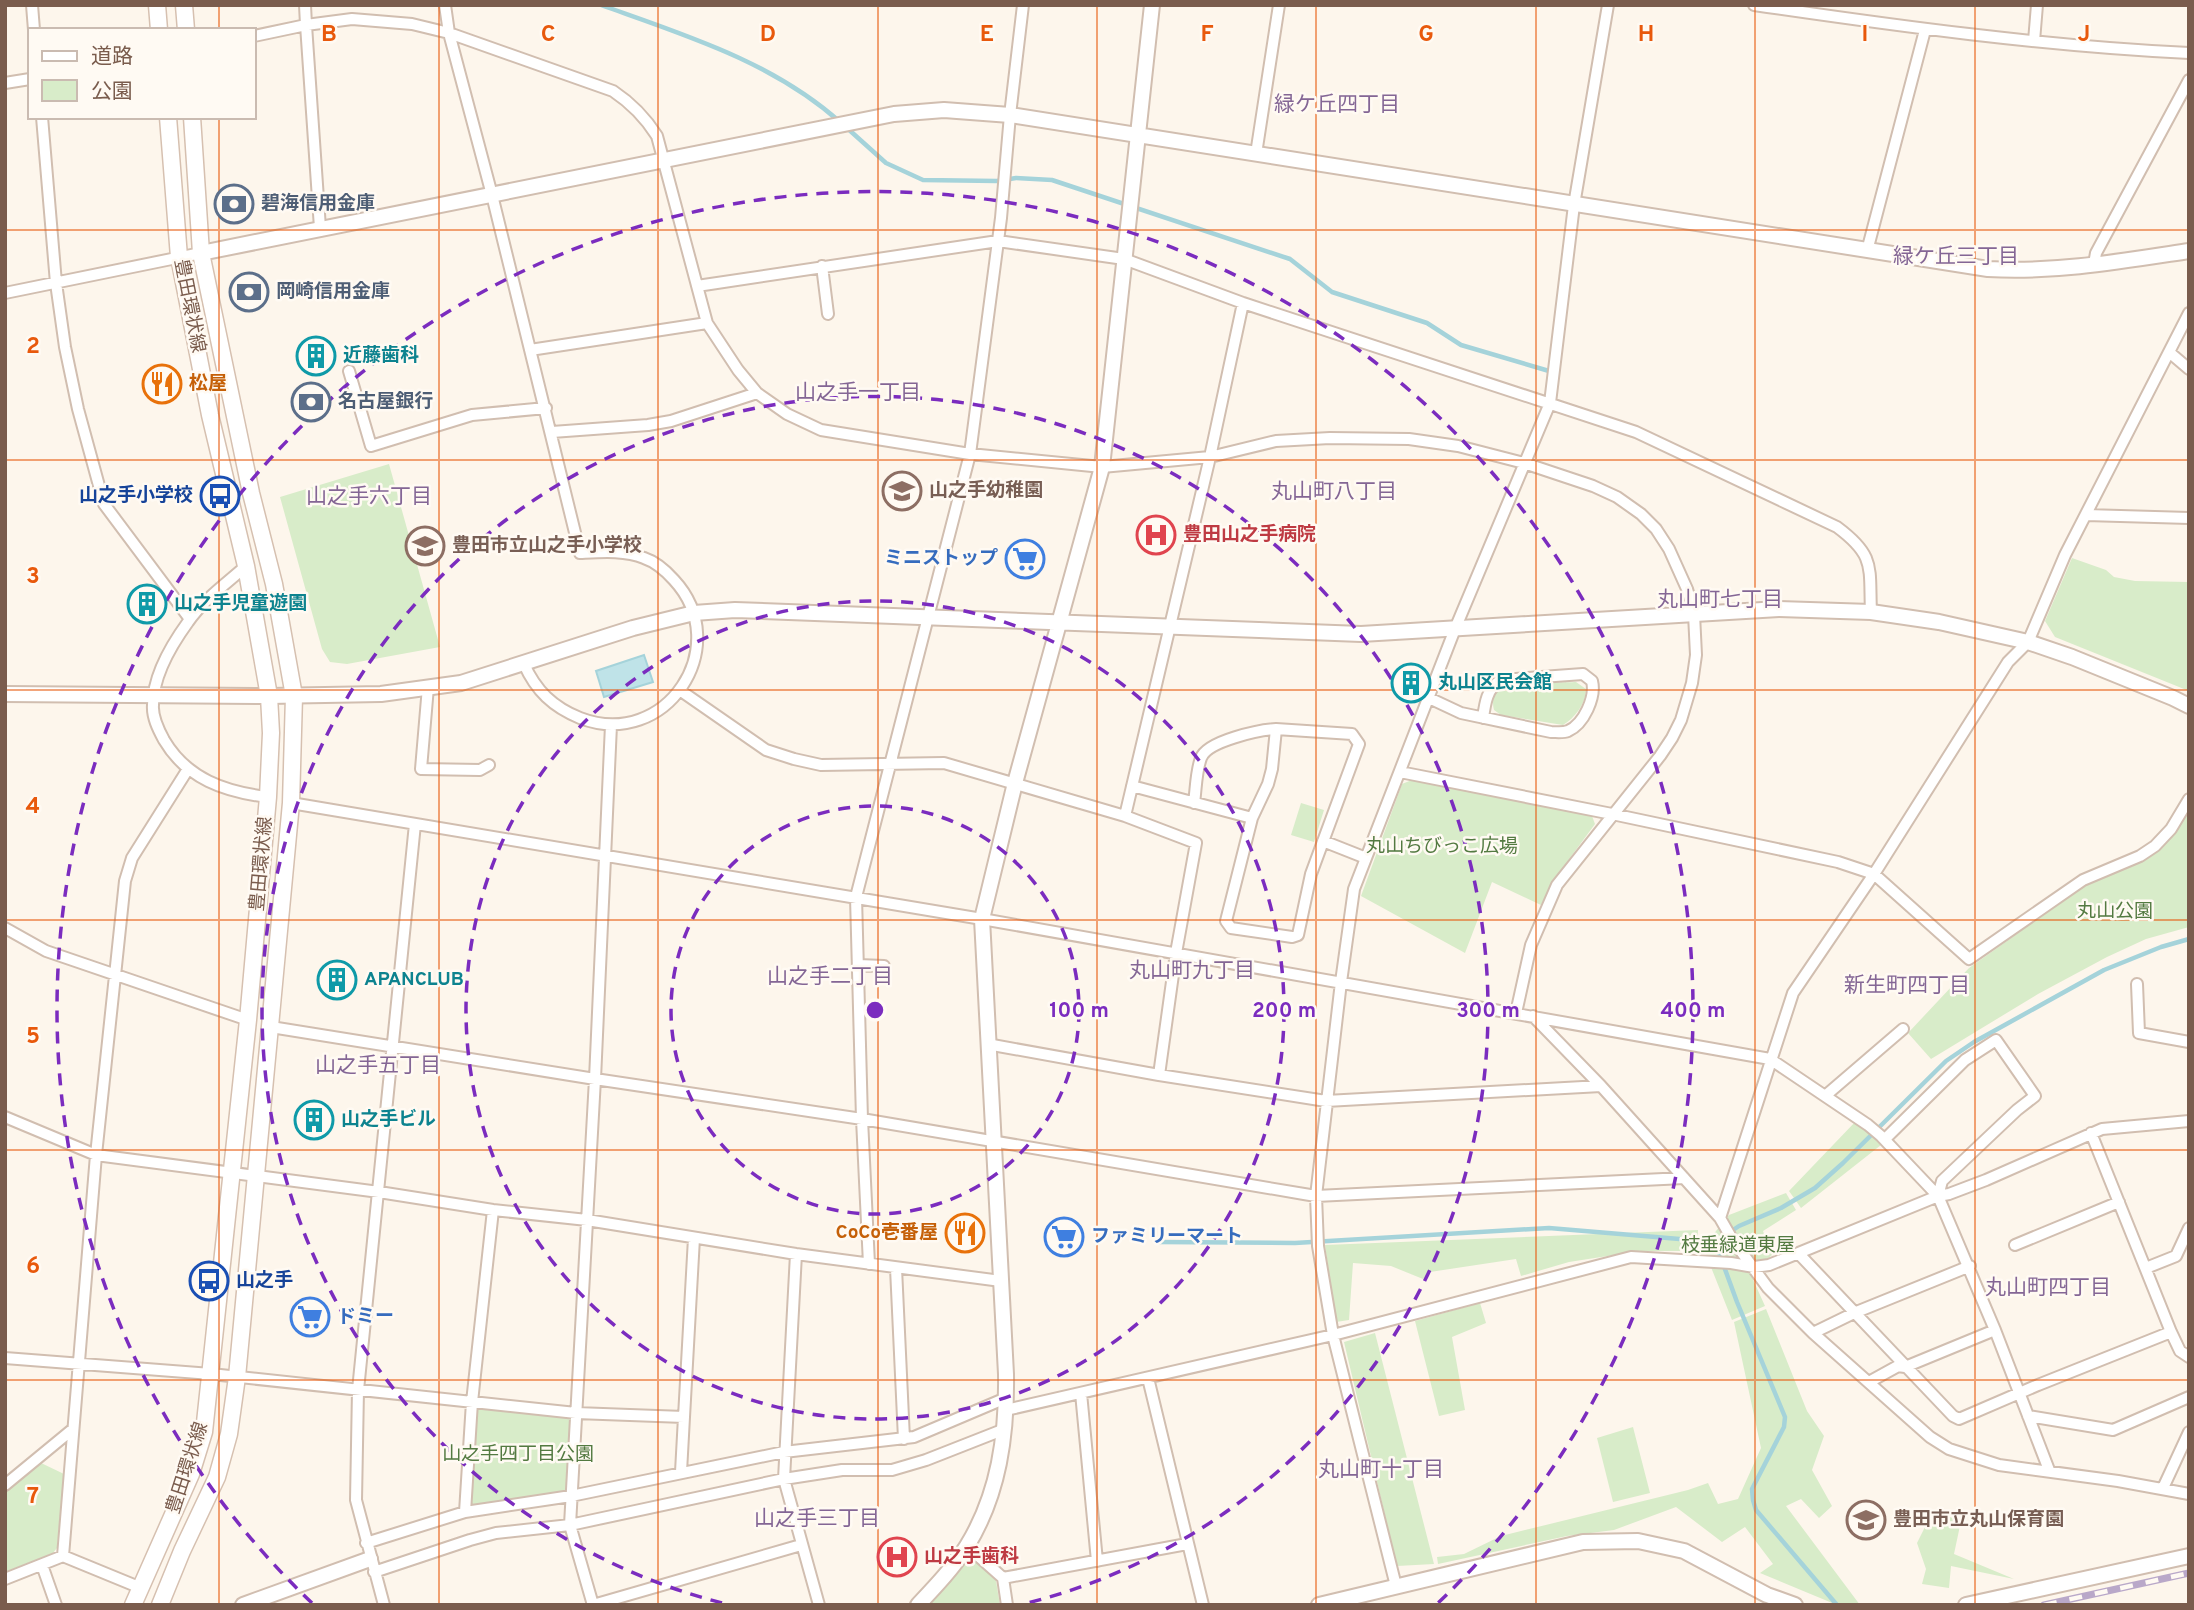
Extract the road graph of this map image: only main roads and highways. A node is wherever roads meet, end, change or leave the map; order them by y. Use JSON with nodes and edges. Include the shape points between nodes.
{"nodes":[{"id":1,"x":157,"y":5,"type":"edge"},
{"id":2,"x":184,"y":5,"type":"edge"},
{"id":3,"x":159,"y":28,"type":"edge"},
{"id":4,"x":186,"y":28,"type":"edge"},
{"id":5,"x":168,"y":119,"type":"edge"},
{"id":6,"x":192,"y":119,"type":"edge"},
{"id":7,"x":133,"y":1605,"type":"edge"},
{"id":8,"x":160,"y":1605,"type":"edge"}],
"edges":[{"from":1,"to":3,"type":"main road"},
{"from":2,"to":4,"type":"main road"},
{"from":5,"to":7,"type":"main road","name":"豊田環状線","via":[[180,257],[210,415],[246,566],[270,696],[271,733],[248,1020],[204,1432],[191,1474]]},
{"from":6,"to":8,"type":"main road","name":"豊田環状線","via":[[201,253],[294,696],[291,803],[229,1434],[217,1477]]}]}
